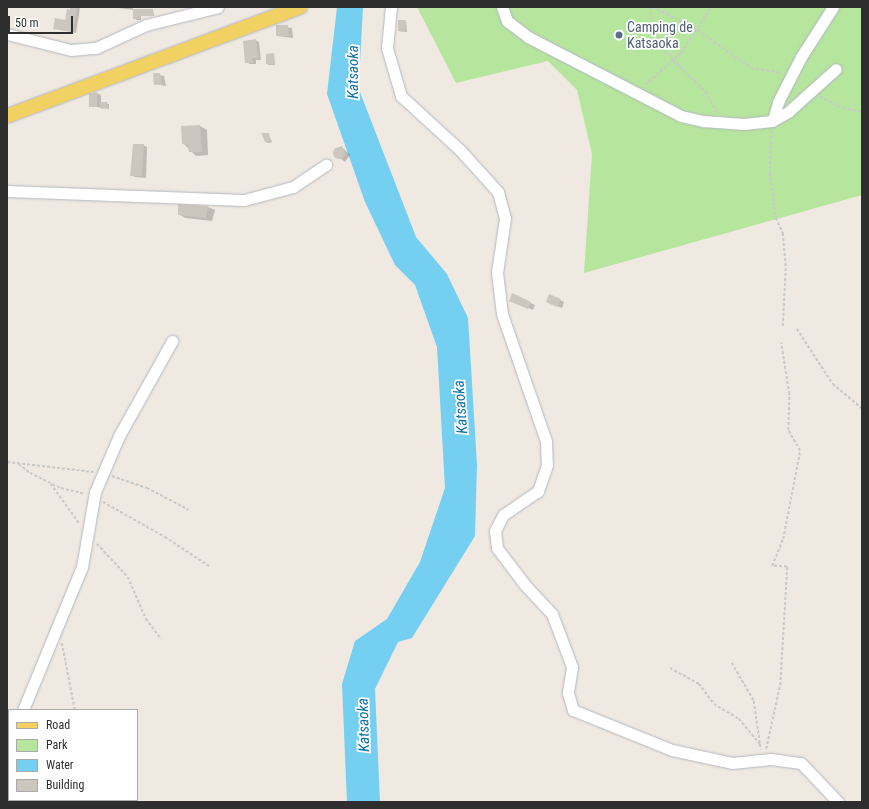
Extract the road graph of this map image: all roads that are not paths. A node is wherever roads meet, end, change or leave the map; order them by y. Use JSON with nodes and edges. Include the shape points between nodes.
{"nodes":[{"id":1,"x":218,"y":7,"type":"edge"},
{"id":2,"x":298,"y":7,"type":"edge"},
{"id":3,"x":391,"y":7,"type":"edge"},
{"id":4,"x":502,"y":7,"type":"edge"},
{"id":5,"x":833,"y":7,"type":"edge"},
{"id":6,"x":7,"y":34,"type":"edge"},
{"id":7,"x":836,"y":69,"type":"dead end"},
{"id":8,"x":7,"y":116,"type":"edge"},
{"id":9,"x":773,"y":120,"type":"junction"},
{"id":10,"x":326,"y":165,"type":"dead end"},
{"id":11,"x":7,"y":191,"type":"edge"},
{"id":12,"x":172,"y":341,"type":"dead end"},
{"id":13,"x":23,"y":709,"type":"edge"},
{"id":14,"x":838,"y":802,"type":"edge"}],
"edges":[{"from":1,"to":6,"type":"street","via":[[146,25],[96,48],[71,50]]},
{"from":2,"to":8,"type":"main road"},
{"from":3,"to":14,"type":"street","via":[[387,48],[401,96],[460,150],[498,192],[505,218],[497,273],[502,314],[546,441],[547,465],[538,492],[503,515],[495,531],[497,548],[525,585],[552,614],[572,667],[568,693],[572,710],[672,750],[732,763],[764,759],[801,763]]},
{"from":4,"to":9,"type":"street","via":[[504,18],[516,29],[681,116],[744,124]]},
{"from":5,"to":9,"type":"street","via":[[778,102]]},
{"from":7,"to":9,"type":"street","via":[[788,112]]},
{"from":10,"to":11,"type":"street","via":[[293,187],[244,200]]},
{"from":12,"to":13,"type":"street","via":[[119,436],[94,497],[82,567]]}]}
